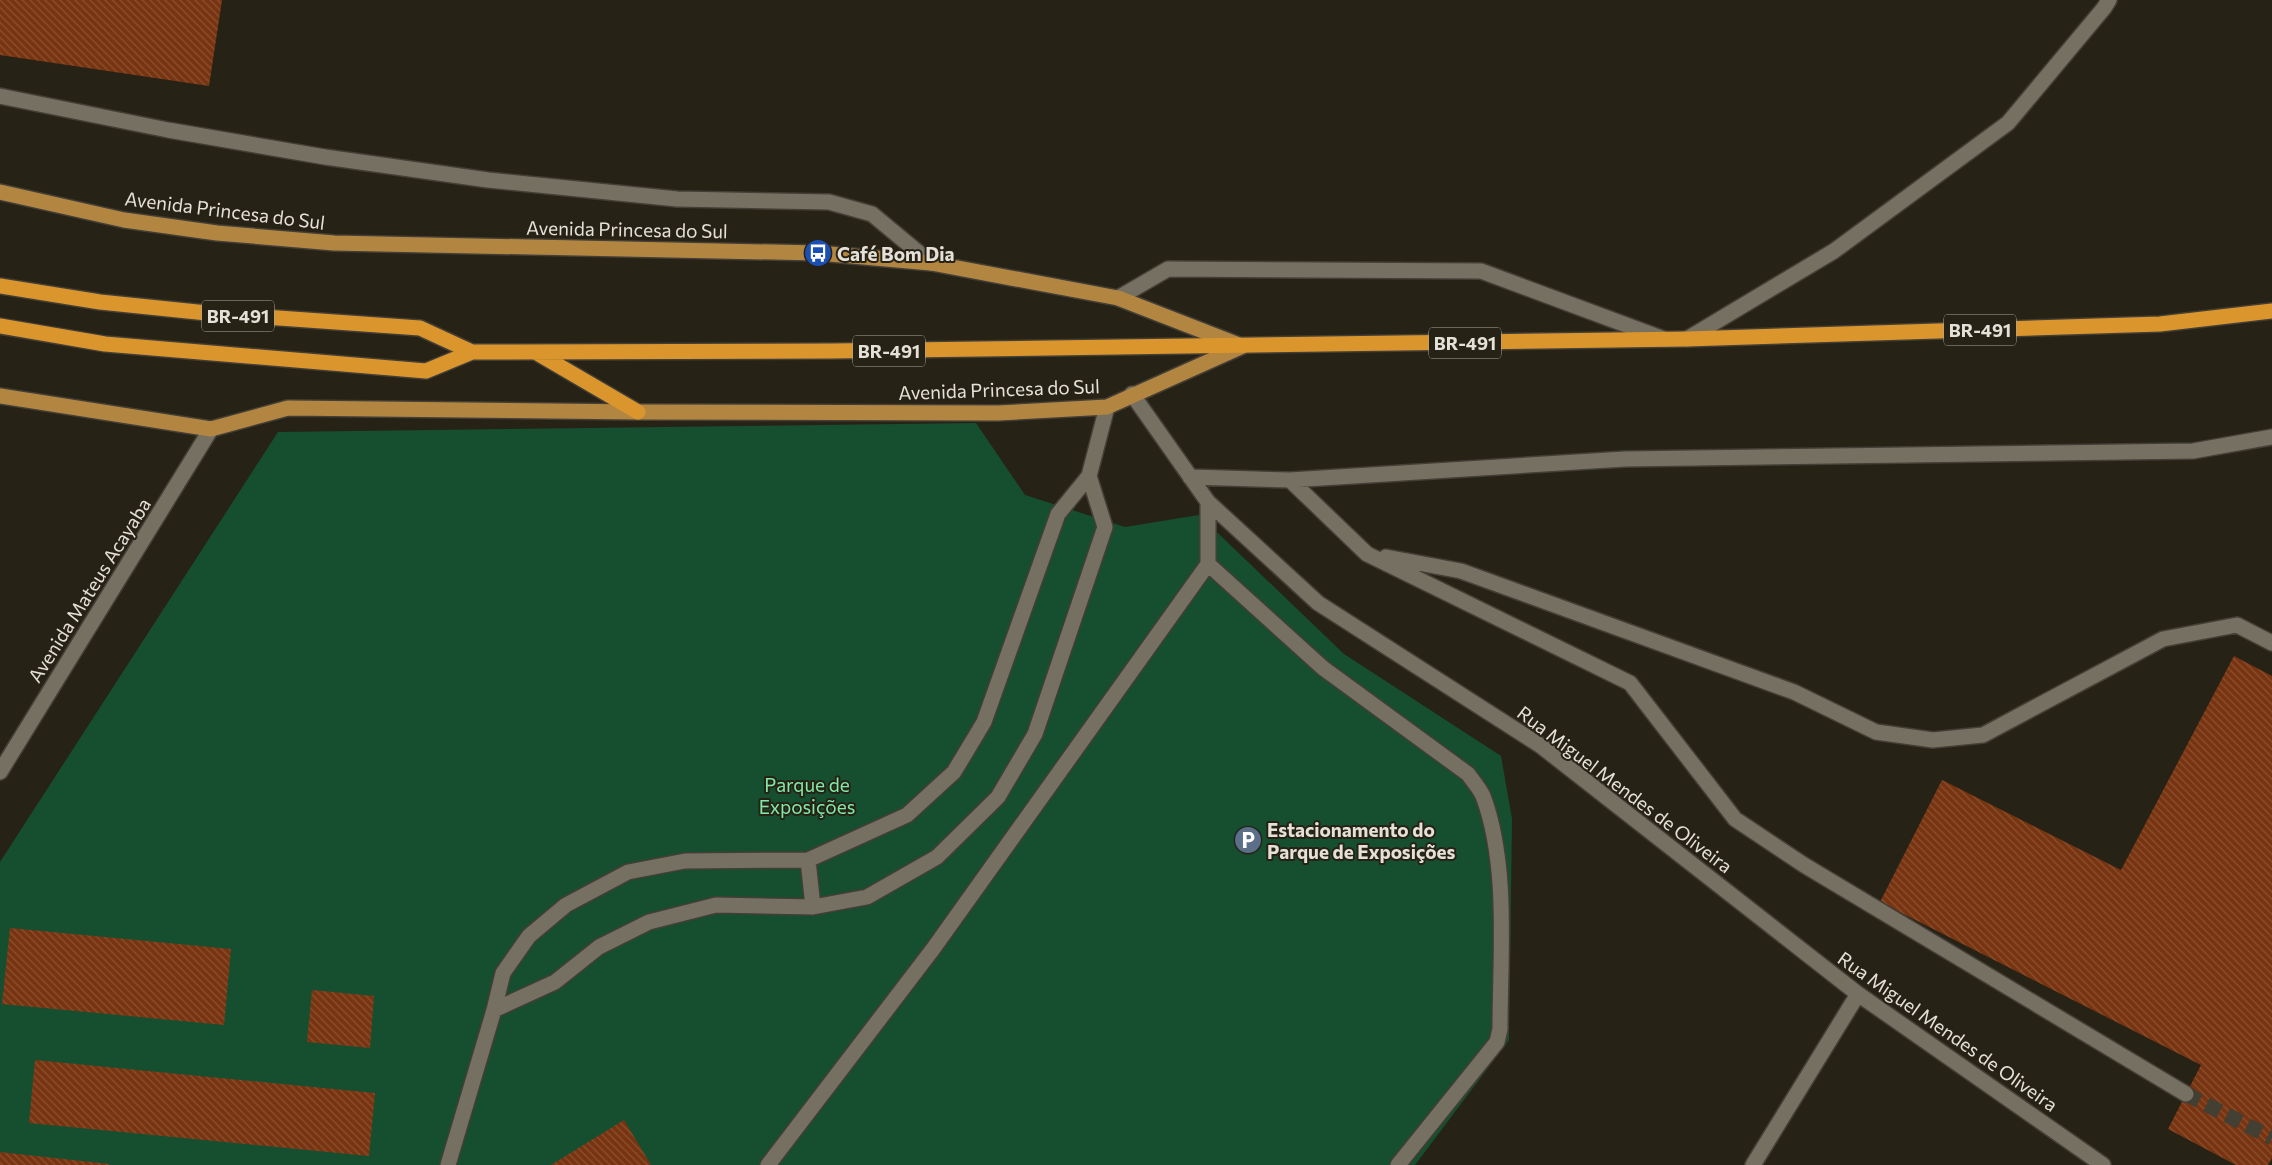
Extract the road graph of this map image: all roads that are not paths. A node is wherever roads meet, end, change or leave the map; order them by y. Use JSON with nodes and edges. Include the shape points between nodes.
{"nodes":[{"id":1,"x":2109,"y":0,"type":"edge"},
{"id":2,"x":0,"y":96,"type":"edge"},
{"id":3,"x":0,"y":192,"type":"edge"},
{"id":4,"x":931,"y":262,"type":"junction"},
{"id":5,"x":0,"y":286,"type":"edge"},
{"id":6,"x":1118,"y":298,"type":"junction"},
{"id":7,"x":2272,"y":311,"type":"edge"},
{"id":8,"x":0,"y":326,"type":"edge"},
{"id":9,"x":1665,"y":339,"type":"junction"},
{"id":10,"x":1687,"y":339,"type":"junction"},
{"id":11,"x":1243,"y":346,"type":"junction"},
{"id":12,"x":472,"y":352,"type":"junction"},
{"id":13,"x":536,"y":352,"type":"junction"},
{"id":14,"x":1132,"y":394,"type":"junction"},
{"id":15,"x":0,"y":396,"type":"edge"},
{"id":16,"x":1107,"y":407,"type":"junction"},
{"id":17,"x":638,"y":412,"type":"junction"},
{"id":18,"x":211,"y":430,"type":"junction"},
{"id":19,"x":2272,"y":437,"type":"edge"},
{"id":20,"x":1089,"y":476,"type":"junction"},
{"id":21,"x":1190,"y":477,"type":"junction"},
{"id":22,"x":1290,"y":480,"type":"junction"},
{"id":23,"x":1208,"y":502,"type":"junction"},
{"id":24,"x":1367,"y":554,"type":"junction"},
{"id":25,"x":1208,"y":564,"type":"junction"},
{"id":26,"x":2272,"y":644,"type":"edge"},
{"id":27,"x":0,"y":772,"type":"edge"},
{"id":28,"x":808,"y":860,"type":"junction"},
{"id":29,"x":812,"y":907,"type":"junction"},
{"id":30,"x":1858,"y":994,"type":"junction"},
{"id":31,"x":494,"y":1010,"type":"junction"},
{"id":32,"x":2186,"y":1094,"type":"tunnel mouth"},
{"id":33,"x":448,"y":1165,"type":"edge"},
{"id":34,"x":768,"y":1165,"type":"edge"},
{"id":35,"x":1398,"y":1165,"type":"edge"},
{"id":36,"x":1753,"y":1165,"type":"edge"},
{"id":37,"x":2103,"y":1165,"type":"edge"}],
"edges":[{"from":1,"to":10,"type":"street","via":[[2008,123],[1834,251]]},
{"from":2,"to":4,"type":"street","via":[[188,134],[488,180],[677,199],[830,202],[872,214]]},
{"from":3,"to":4,"type":"main road","name":"Avenida Princesa do Sul","via":[[124,220],[217,233],[334,243],[818,253]]},
{"from":4,"to":6,"type":"main road","name":"Avenida Princesa do Sul"},
{"from":5,"to":12,"type":"highway","number":"BR-491","via":[[100,302],[207,313],[420,328]]},
{"from":6,"to":9,"type":"street","via":[[1168,269],[1481,271]]},
{"from":6,"to":11,"type":"main road","name":"Avenida Princesa do Sul"},
{"from":7,"to":10,"type":"highway","number":"BR-491","via":[[2160,324]]},
{"from":8,"to":12,"type":"highway","number":"BR-491","via":[[115,345],[426,371]]},
{"from":9,"to":10,"type":"highway","number":"BR-491"},
{"from":9,"to":11,"type":"highway","number":"BR-491"},
{"from":11,"to":13,"type":"highway","number":"BR-491","via":[[831,352]]},
{"from":11,"to":14,"type":"main road","name":"Avenida Princesa do Sul"},
{"from":12,"to":13,"type":"highway","number":"BR-491"},
{"from":13,"to":17,"type":"highway"},
{"from":14,"to":16,"type":"main road","name":"Avenida Princesa do Sul"},
{"from":14,"to":21,"type":"street","name":"Rua Miguel Mendes de Oliveira"},
{"from":15,"to":18,"type":"main road","name":"Avenida Princesa do Sul"},
{"from":16,"to":17,"type":"main road","name":"Avenida Princesa do Sul","via":[[998,413]]},
{"from":16,"to":20,"type":"street"},
{"from":17,"to":18,"type":"main road","name":"Avenida Princesa do Sul","via":[[288,408]]},
{"from":18,"to":27,"type":"street","name":"Avenida Mateus Acayaba"},
{"from":19,"to":22,"type":"street","via":[[2192,451],[1625,459]]},
{"from":20,"to":28,"type":"street","via":[[1058,514],[984,722],[954,772],[907,815]]},
{"from":20,"to":29,"type":"street","via":[[1105,527],[1035,734],[998,797],[937,857],[867,897]]},
{"from":21,"to":22,"type":"street"},
{"from":21,"to":23,"type":"street","name":"Rua Miguel Mendes de Oliveira"},
{"from":22,"to":24,"type":"street"},
{"from":23,"to":25,"type":"street"},
{"from":23,"to":30,"type":"street","name":"Rua Miguel Mendes de Oliveira","via":[[1318,603],[1541,746]]},
{"from":24,"to":26,"type":"street","via":[[1461,571],[1794,692],[1876,732],[1933,740],[1983,735],[2163,638],[2237,625]]},
{"from":24,"to":32,"type":"street","via":[[1630,683],[1735,819],[1812,870]]},
{"from":25,"to":34,"type":"street","via":[[933,949]]},
{"from":25,"to":35,"type":"street","via":[[1322,668],[1468,774],[1483,795],[1493,834],[1501,893],[1500,1028],[1497,1042]]},
{"from":28,"to":29,"type":"street"},
{"from":28,"to":31,"type":"street","via":[[685,861],[628,872],[566,905],[530,936],[503,973]]},
{"from":29,"to":31,"type":"street","via":[[716,905],[650,922],[599,947],[555,982]]},
{"from":30,"to":36,"type":"street"},
{"from":30,"to":37,"type":"street","name":"Rua Miguel Mendes de Oliveira"},
{"from":31,"to":33,"type":"street"}]}
